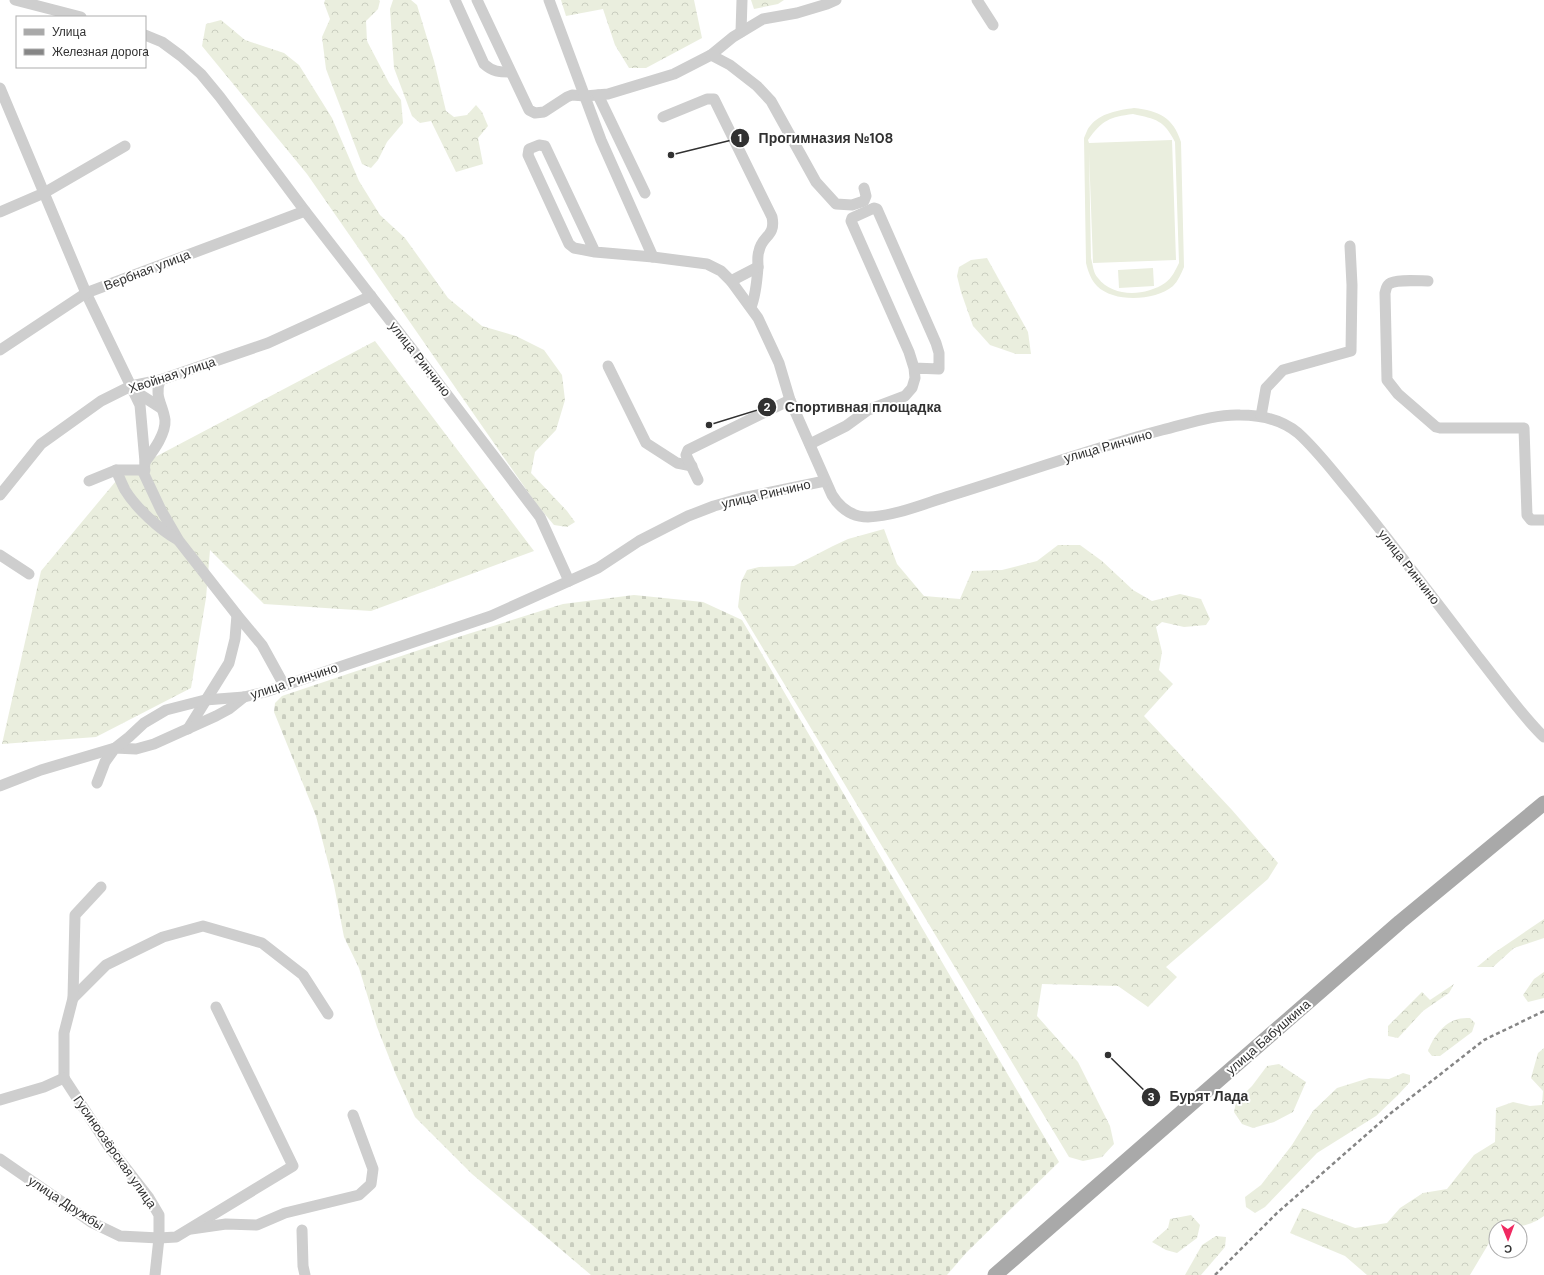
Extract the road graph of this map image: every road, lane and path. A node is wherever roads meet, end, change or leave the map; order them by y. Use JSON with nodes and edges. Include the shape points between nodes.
{"nodes":[{"id":1,"x":15,"y":0,"type":"edge"},
{"id":2,"x":455,"y":0,"type":"edge"},
{"id":3,"x":477,"y":0,"type":"edge"},
{"id":4,"x":549,"y":0,"type":"edge"},
{"id":5,"x":742,"y":0,"type":"edge"},
{"id":6,"x":836,"y":0,"type":"edge"},
{"id":7,"x":977,"y":0,"type":"edge"},
{"id":8,"x":77,"y":16,"type":"edge"},
{"id":9,"x":993,"y":25,"type":"dead end"},
{"id":10,"x":741,"y":32,"type":"junction"},
{"id":11,"x":146,"y":34,"type":"edge"},
{"id":12,"x":711,"y":55,"type":"junction"},
{"id":13,"x":510,"y":72,"type":"junction"},
{"id":14,"x":0,"y":89,"type":"edge"},
{"id":15,"x":598,"y":95,"type":"junction"},
{"id":16,"x":585,"y":96,"type":"junction"},
{"id":17,"x":663,"y":117,"type":"dead end"},
{"id":18,"x":125,"y":146,"type":"dead end"},
{"id":19,"x":864,"y":188,"type":"dead end"},
{"id":20,"x":44,"y":193,"type":"junction"},
{"id":21,"x":645,"y":193,"type":"dead end"},
{"id":22,"x":305,"y":211,"type":"junction"},
{"id":23,"x":0,"y":212,"type":"edge"},
{"id":24,"x":1350,"y":246,"type":"dead end"},
{"id":25,"x":595,"y":252,"type":"junction"},
{"id":26,"x":653,"y":257,"type":"junction"},
{"id":27,"x":758,"y":267,"type":"junction"},
{"id":28,"x":731,"y":281,"type":"junction"},
{"id":29,"x":1428,"y":281,"type":"dead end"},
{"id":30,"x":86,"y":293,"type":"junction"},
{"id":31,"x":371,"y":296,"type":"junction"},
{"id":32,"x":752,"y":307,"type":"junction"},
{"id":33,"x":0,"y":350,"type":"edge"},
{"id":34,"x":608,"y":366,"type":"dead end"},
{"id":35,"x":914,"y":368,"type":"junction"},
{"id":36,"x":160,"y":380,"type":"junction"},
{"id":37,"x":135,"y":387,"type":"junction"},
{"id":38,"x":790,"y":400,"type":"junction"},
{"id":39,"x":161,"y":408,"type":"junction"},
{"id":40,"x":1261,"y":416,"type":"junction"},
{"id":41,"x":810,"y":444,"type":"junction"},
{"id":42,"x":145,"y":466,"type":"junction"},
{"id":43,"x":692,"y":466,"type":"junction"},
{"id":44,"x":116,"y":470,"type":"junction"},
{"id":45,"x":698,"y":480,"type":"dead end"},
{"id":46,"x":89,"y":481,"type":"dead end"},
{"id":47,"x":825,"y":481,"type":"junction"},
{"id":48,"x":0,"y":495,"type":"edge"},
{"id":49,"x":1544,"y":520,"type":"edge"},
{"id":50,"x":179,"y":541,"type":"junction"},
{"id":51,"x":0,"y":555,"type":"edge"},
{"id":52,"x":29,"y":574,"type":"dead end"},
{"id":53,"x":569,"y":581,"type":"junction"},
{"id":54,"x":237,"y":615,"type":"junction"},
{"id":55,"x":284,"y":686,"type":"junction"},
{"id":56,"x":244,"y":697,"type":"junction"},
{"id":57,"x":205,"y":700,"type":"junction"},
{"id":58,"x":188,"y":729,"type":"junction"},
{"id":59,"x":1544,"y":737,"type":"edge"},
{"id":60,"x":115,"y":748,"type":"junction"},
{"id":61,"x":97,"y":783,"type":"dead end"},
{"id":62,"x":0,"y":786,"type":"edge"},
{"id":63,"x":1544,"y":803,"type":"edge"},
{"id":64,"x":101,"y":887,"type":"dead end"},
{"id":65,"x":73,"y":998,"type":"junction"},
{"id":66,"x":216,"y":1007,"type":"dead end"},
{"id":67,"x":328,"y":1014,"type":"dead end"},
{"id":68,"x":64,"y":1078,"type":"junction"},
{"id":69,"x":0,"y":1100,"type":"edge"},
{"id":70,"x":353,"y":1115,"type":"dead end"},
{"id":71,"x":0,"y":1159,"type":"edge"},
{"id":72,"x":186,"y":1230,"type":"junction"},
{"id":73,"x":302,"y":1230,"type":"dead end"},
{"id":74,"x":159,"y":1238,"type":"junction"},
{"id":75,"x":155,"y":1275,"type":"edge"},
{"id":76,"x":305,"y":1275,"type":"edge"},
{"id":77,"x":995,"y":1275,"type":"edge"}],
"edges":[{"from":1,"to":8,"type":"street"},
{"from":2,"to":13,"type":"street","via":[[484,64],[491,70]]},
{"from":3,"to":13,"type":"street"},
{"from":4,"to":16,"type":"street"},
{"from":5,"to":10,"type":"street"},
{"from":6,"to":10,"type":"street","via":[[797,13],[763,19]]},
{"from":7,"to":9,"type":"street"},
{"from":10,"to":12,"type":"street"},
{"from":11,"to":22,"type":"street","name":"улица Ринчино","via":[[162,42],[201,74]]},
{"from":12,"to":15,"type":"street","via":[[674,74]]},
{"from":12,"to":19,"type":"street","via":[[730,65],[757,86],[771,101],[816,182],[836,204],[852,205],[864,201]]},
{"from":13,"to":16,"type":"street","via":[[528,110],[532,112],[544,112],[567,97]]},
{"from":14,"to":20,"type":"street"},
{"from":15,"to":16,"type":"street"},
{"from":15,"to":21,"type":"street"},
{"from":16,"to":26,"type":"street","via":[[601,140]]},
{"from":17,"to":27,"type":"street","via":[[707,99],[714,99],[718,104],[772,217],[771,232],[759,250]]},
{"from":18,"to":20,"type":"street"},
{"from":20,"to":23,"type":"street"},
{"from":20,"to":30,"type":"street"},
{"from":22,"to":30,"type":"street","name":"Вербная улица"},
{"from":22,"to":31,"type":"street","name":"улица Ринчино"},
{"from":24,"to":40,"type":"street","via":[[1351,351],[1283,370],[1266,388]]},
{"from":25,"to":25,"type":"street","via":[[574,248],[569,244],[528,155],[529,149],[539,145],[545,146]]},
{"from":25,"to":26,"type":"street"},
{"from":26,"to":28,"type":"street","via":[[707,264],[721,271]]},
{"from":27,"to":28,"type":"street"},
{"from":27,"to":32,"type":"street"},
{"from":28,"to":32,"type":"street"},
{"from":29,"to":49,"type":"street","via":[[1395,282],[1387,287],[1387,373],[1390,385],[1436,427],[1524,428],[1527,515],[1531,520]]},
{"from":30,"to":33,"type":"street","name":"Вербная улица"},
{"from":30,"to":37,"type":"street"},
{"from":31,"to":36,"type":"street","name":"Хвойная улица","via":[[268,344]]},
{"from":31,"to":53,"type":"street","name":"улица Ринчино","via":[[540,517]]},
{"from":32,"to":38,"type":"street","via":[[779,363]]},
{"from":34,"to":43,"type":"street","via":[[646,442],[677,463]]},
{"from":35,"to":35,"type":"street","via":[[939,369],[939,353],[877,209],[874,208],[852,218],[851,221]]},
{"from":35,"to":41,"type":"street","via":[[912,388],[905,396],[868,410],[846,426]]},
{"from":36,"to":37,"type":"street","name":"Хвойная улица"},
{"from":36,"to":39,"type":"street","via":[[158,392]]},
{"from":37,"to":39,"type":"street"},
{"from":37,"to":42,"type":"street","via":[[140,405]]},
{"from":37,"to":48,"type":"street","name":"Хвойная улица","via":[[101,401],[41,444]]},
{"from":38,"to":41,"type":"street"},
{"from":38,"to":43,"type":"street","via":[[688,450],[686,455]]},
{"from":39,"to":42,"type":"street","via":[[165,419],[164,429]]},
{"from":40,"to":47,"type":"street","name":"улица Ринчино","via":[[1238,414],[1212,417],[1073,456],[893,513],[867,517],[856,515],[838,504]]},
{"from":40,"to":59,"type":"street","name":"улица Ринчино","via":[[1297,432],[1316,452]]},
{"from":41,"to":47,"type":"street"},
{"from":42,"to":44,"type":"street"},
{"from":42,"to":50,"type":"street","via":[[144,474]]},
{"from":43,"to":45,"type":"street"},
{"from":44,"to":46,"type":"street"},
{"from":44,"to":50,"type":"street","via":[[126,491],[143,512],[165,533]]},
{"from":47,"to":53,"type":"street","name":"улица Ринчино","via":[[742,498],[688,516],[644,539],[598,568]]},
{"from":50,"to":54,"type":"street"},
{"from":51,"to":52,"type":"street"},
{"from":53,"to":55,"type":"street","name":"улица Ринчино","via":[[491,616]]},
{"from":54,"to":55,"type":"street","via":[[262,645]]},
{"from":54,"to":57,"type":"street","via":[[229,663]]},
{"from":55,"to":56,"type":"street","name":"улица Ринчино"},
{"from":56,"to":57,"type":"street","name":"улица Ринчино"},
{"from":56,"to":58,"type":"street","via":[[229,709]]},
{"from":57,"to":58,"type":"street"},
{"from":57,"to":60,"type":"street","name":"улица Ринчино","via":[[166,710],[144,723]]},
{"from":58,"to":60,"type":"street","via":[[136,749]]},
{"from":60,"to":61,"type":"street","via":[[105,762]]},
{"from":60,"to":62,"type":"street","name":"улица Ринчино","via":[[41,770]]},
{"from":63,"to":77,"type":"main road","name":"улица Бабушкина","via":[[1400,922]]},
{"from":64,"to":65,"type":"street","via":[[75,915]]},
{"from":65,"to":67,"type":"street","via":[[106,965],[163,937],[203,926],[262,943],[303,976]]},
{"from":65,"to":68,"type":"street","via":[[64,1032]]},
{"from":66,"to":72,"type":"street","via":[[293,1166]]},
{"from":68,"to":69,"type":"street","via":[[44,1087]]},
{"from":68,"to":74,"type":"street","name":"Гусиноозёрская улица","via":[[107,1144],[149,1198],[159,1215]]},
{"from":70,"to":72,"type":"street","via":[[373,1169],[371,1184],[359,1195],[285,1213],[257,1225],[226,1224]]},
{"from":71,"to":74,"type":"street","name":"улица Дружбы","via":[[91,1222],[120,1236]]},
{"from":72,"to":74,"type":"street","name":"улица Дружбы","via":[[176,1237]]},
{"from":73,"to":76,"type":"street"},
{"from":74,"to":75,"type":"street","name":"Гусиноозёрская улица"}]}
